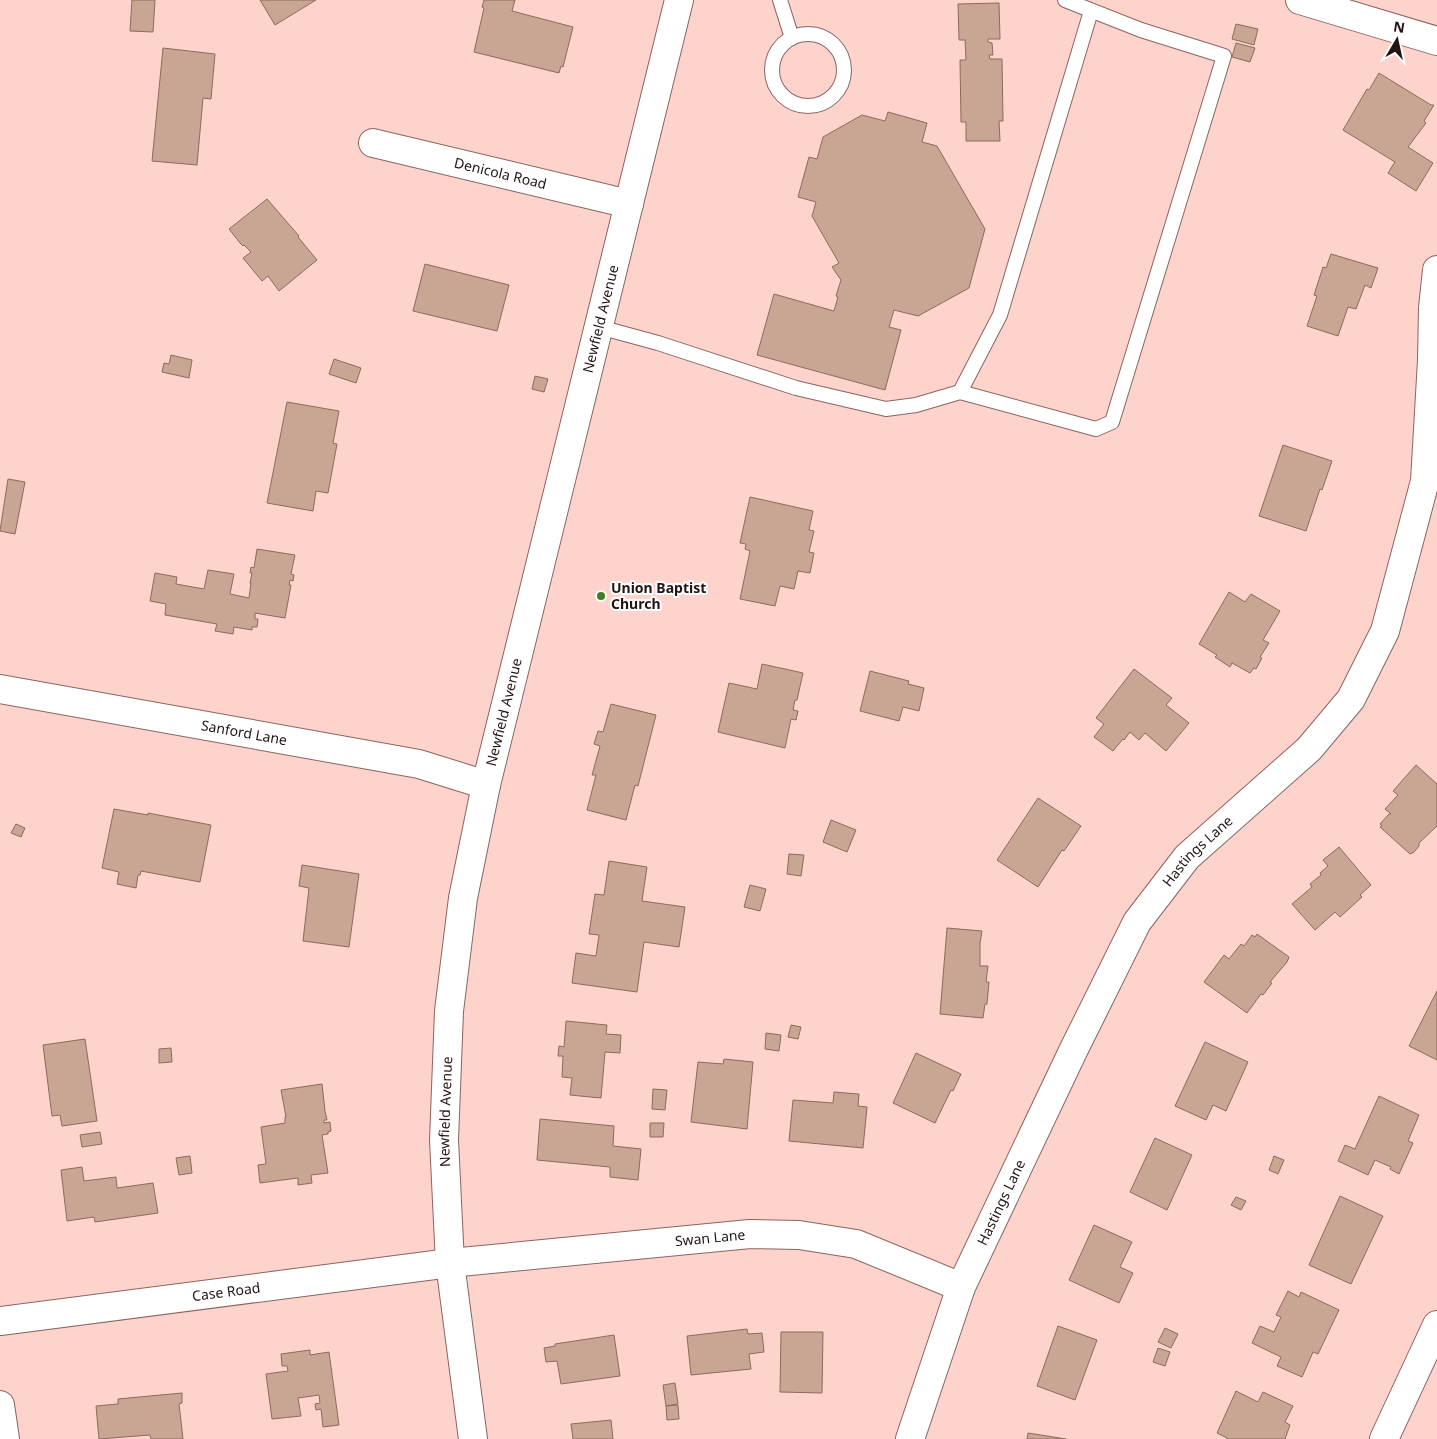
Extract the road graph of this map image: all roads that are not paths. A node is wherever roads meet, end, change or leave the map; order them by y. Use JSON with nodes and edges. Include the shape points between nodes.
{"nodes":[{"id":1,"x":679,"y":0,"type":"edge"},
{"id":2,"x":780,"y":0,"type":"edge"},
{"id":3,"x":1065,"y":0,"type":"edge"},
{"id":4,"x":1300,"y":0,"type":"edge"},
{"id":5,"x":1090,"y":10,"type":"junction"},
{"id":6,"x":792,"y":38,"type":"junction"},
{"id":7,"x":1437,"y":41,"type":"edge"},
{"id":8,"x":373,"y":143,"type":"dead end"},
{"id":9,"x":629,"y":204,"type":"junction"},
{"id":10,"x":1437,"y":270,"type":"edge"},
{"id":11,"x":599,"y":327,"type":"junction"},
{"id":12,"x":960,"y":392,"type":"junction"},
{"id":13,"x":0,"y":689,"type":"edge"},
{"id":14,"x":486,"y":785,"type":"junction"},
{"id":15,"x":450,"y":1263,"type":"junction"},
{"id":16,"x":961,"y":1287,"type":"junction"},
{"id":17,"x":0,"y":1321,"type":"edge"},
{"id":18,"x":1437,"y":1325,"type":"edge"},
{"id":19,"x":0,"y":1405,"type":"edge"},
{"id":20,"x":4,"y":1439,"type":"edge"},
{"id":21,"x":473,"y":1439,"type":"edge"},
{"id":22,"x":910,"y":1439,"type":"edge"},
{"id":23,"x":1384,"y":1439,"type":"edge"}],
"edges":[{"from":1,"to":9,"type":"street","name":"Newfield Avenue"},
{"from":2,"to":6,"type":"lane"},
{"from":3,"to":5,"type":"lane"},
{"from":4,"to":7,"type":"street"},
{"from":5,"to":12,"type":"lane","via":[[1000,315]]},
{"from":5,"to":12,"type":"lane","via":[[1224,56],[1112,422],[1096,429]]},
{"from":6,"to":6,"type":"lane","via":[[776,54],[772,66],[777,89],[785,98],[802,105],[819,105],[830,100],[843,81],[845,68],[836,47],[816,35]]},
{"from":8,"to":9,"type":"street","name":"Denicola Road"},
{"from":9,"to":11,"type":"street","name":"Newfield Avenue"},
{"from":10,"to":16,"type":"street","name":"Hastings Lane","via":[[1432,308],[1425,481],[1385,631],[1351,699],[1309,749],[1187,857],[1137,922]]},
{"from":11,"to":12,"type":"lane","via":[[796,388],[886,408],[916,406]]},
{"from":11,"to":14,"type":"street","name":"Newfield Avenue"},
{"from":13,"to":14,"type":"street","name":"Sanford Lane","via":[[419,764]]},
{"from":14,"to":15,"type":"street","name":"Newfield Avenue","via":[[463,898],[449,1011],[444,1140]]},
{"from":15,"to":16,"type":"street","name":"Swan Lane","via":[[750,1234],[799,1235],[856,1244]]},
{"from":15,"to":17,"type":"street","name":"Case Road"},
{"from":15,"to":21,"type":"street","name":"Newfield Avenue"},
{"from":16,"to":22,"type":"street","name":"Hastings Lane"},
{"from":18,"to":23,"type":"street"},
{"from":19,"to":20,"type":"street"}]}
